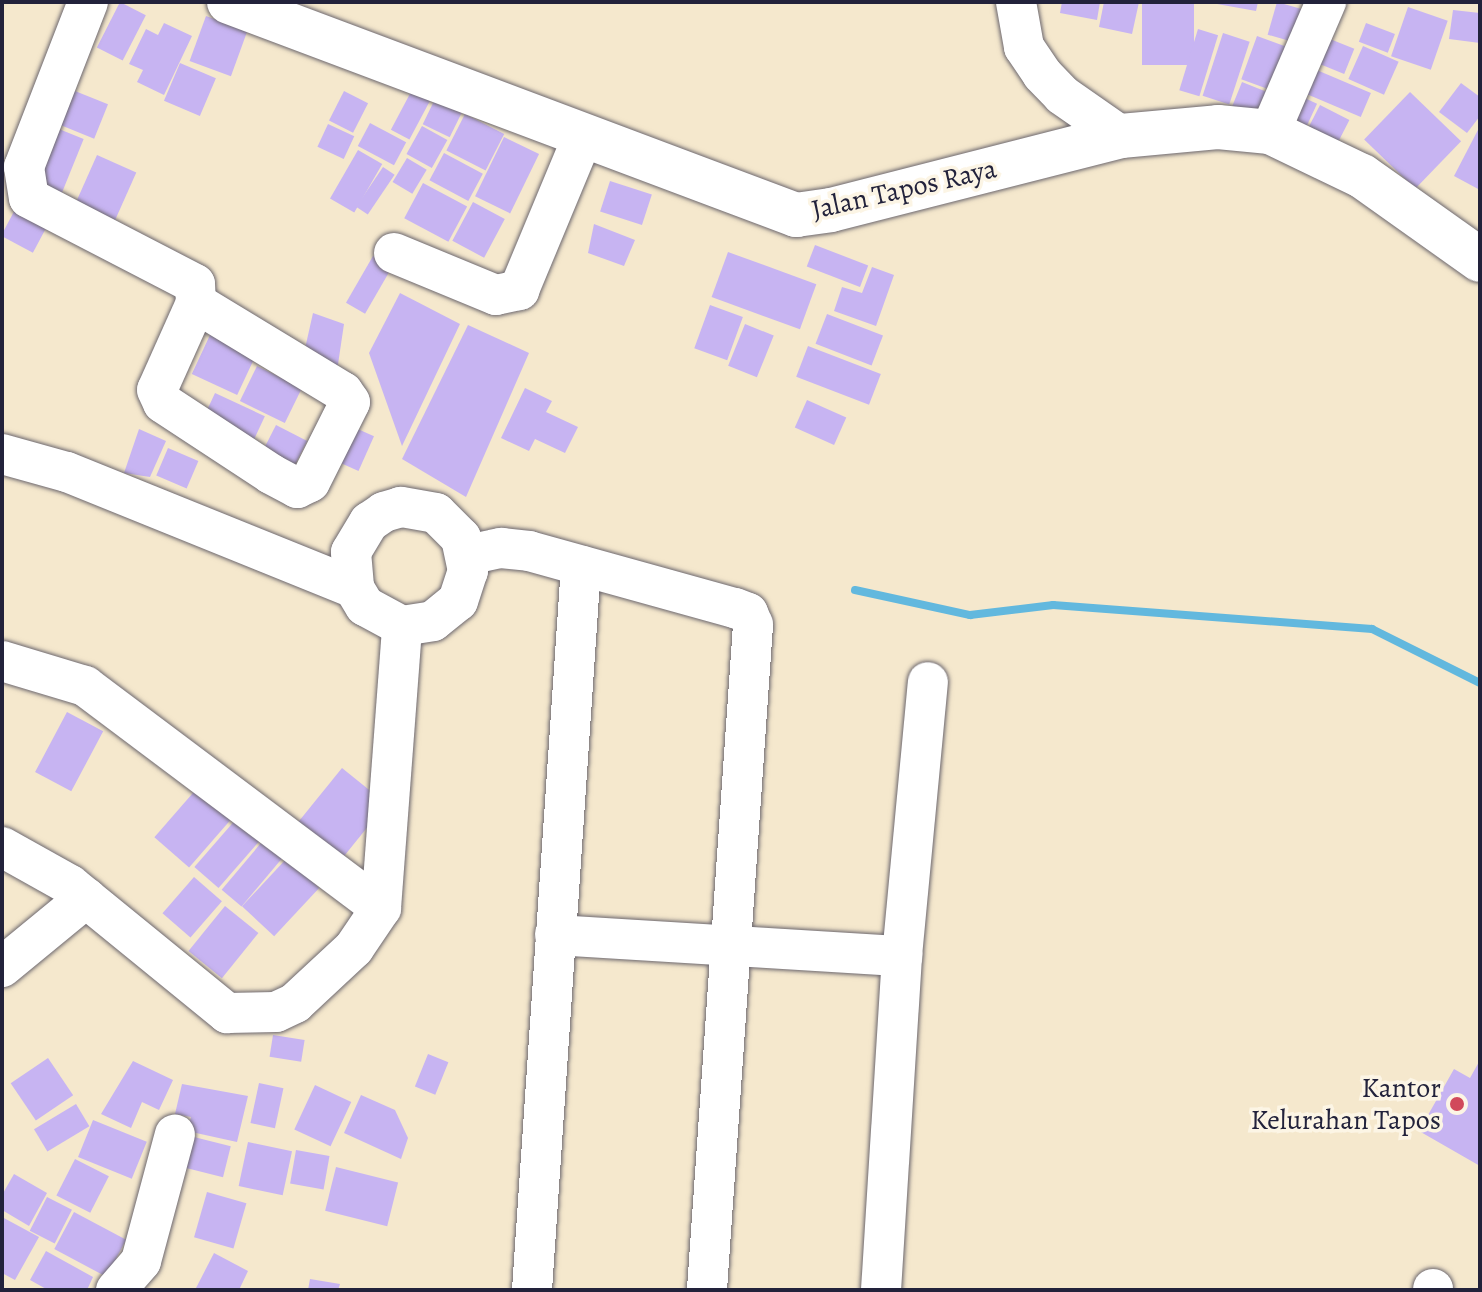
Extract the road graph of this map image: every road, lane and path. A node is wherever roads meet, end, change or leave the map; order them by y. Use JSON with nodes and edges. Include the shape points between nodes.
{"nodes":[{"id":1,"x":88,"y":2,"type":"edge"},
{"id":2,"x":229,"y":2,"type":"edge"},
{"id":3,"x":1016,"y":2,"type":"edge"},
{"id":4,"x":1326,"y":2,"type":"edge"},
{"id":5,"x":302,"y":15,"type":"edge"},
{"id":6,"x":1270,"y":132,"type":"junction"},
{"id":7,"x":1121,"y":136,"type":"junction"},
{"id":8,"x":582,"y":139,"type":"junction"},
{"id":9,"x":394,"y":253,"type":"dead end"},
{"id":10,"x":1480,"y":260,"type":"edge"},
{"id":11,"x":196,"y":303,"type":"junction"},
{"id":12,"x":2,"y":454,"type":"edge"},
{"id":13,"x":467,"y":555,"type":"junction"},
{"id":14,"x":581,"y":566,"type":"junction"},
{"id":15,"x":354,"y":588,"type":"junction"},
{"id":16,"x":402,"y":626,"type":"junction"},
{"id":17,"x":2,"y":661,"type":"edge"},
{"id":18,"x":928,"y":682,"type":"dead end"},
{"id":19,"x":2,"y":847,"type":"edge"},
{"id":20,"x":86,"y":898,"type":"junction"},
{"id":21,"x":381,"y":908,"type":"junction"},
{"id":22,"x":555,"y":935,"type":"junction"},
{"id":23,"x":727,"y":947,"type":"junction"},
{"id":24,"x":902,"y":956,"type":"junction"},
{"id":25,"x":2,"y":967,"type":"edge"},
{"id":26,"x":175,"y":1134,"type":"dead end"},
{"id":27,"x":116,"y":1290,"type":"edge"},
{"id":28,"x":532,"y":1290,"type":"edge"},
{"id":29,"x":707,"y":1290,"type":"edge"},
{"id":30,"x":881,"y":1290,"type":"edge"}],
"edges":[{"from":1,"to":11,"type":"street","via":[[23,181],[29,198],[181,272],[195,284]]},
{"from":2,"to":5,"type":"main road","name":"Jalan Tapos Raya"},
{"from":3,"to":7,"type":"street","via":[[1024,47],[1042,74],[1062,95]]},
{"from":4,"to":6,"type":"street"},
{"from":5,"to":8,"type":"main road","name":"Jalan Tapos Raya"},
{"from":6,"to":7,"type":"main road","name":"Jalan Tapos Raya","via":[[1174,128]]},
{"from":6,"to":10,"type":"main road","name":"Jalan Tapos Raya","via":[[1362,176]]},
{"from":7,"to":8,"type":"main road","name":"Jalan Tapos Raya","via":[[796,215]]},
{"from":8,"to":9,"type":"street","via":[[519,290],[496,295]]},
{"from":11,"to":11,"type":"street","via":[[343,392],[350,402],[310,482],[297,488],[163,403],[157,390]]},
{"from":12,"to":15,"type":"street","via":[[67,472]]},
{"from":13,"to":14,"type":"street","via":[[501,548]]},
{"from":13,"to":15,"type":"street","via":[[461,538],[436,513],[401,507],[369,522],[358,536],[350,561]]},
{"from":13,"to":16,"type":"street","via":[[468,571],[458,601],[433,621]]},
{"from":14,"to":22,"type":"street"},
{"from":14,"to":23,"type":"street","via":[[735,608],[748,613],[753,625]]},
{"from":15,"to":16,"type":"street","via":[[365,606]]},
{"from":16,"to":21,"type":"street"},
{"from":17,"to":21,"type":"street","via":[[85,686]]},
{"from":18,"to":24,"type":"street"},
{"from":19,"to":20,"type":"street","via":[[38,863]]},
{"from":20,"to":21,"type":"street","via":[[227,1013],[242,1016],[276,1012],[295,1003],[354,948]]},
{"from":20,"to":25,"type":"street"},
{"from":22,"to":23,"type":"street"},
{"from":22,"to":28,"type":"street"},
{"from":23,"to":24,"type":"street"},
{"from":23,"to":29,"type":"street"},
{"from":24,"to":30,"type":"street"},
{"from":26,"to":27,"type":"street","via":[[141,1261]]}]}
